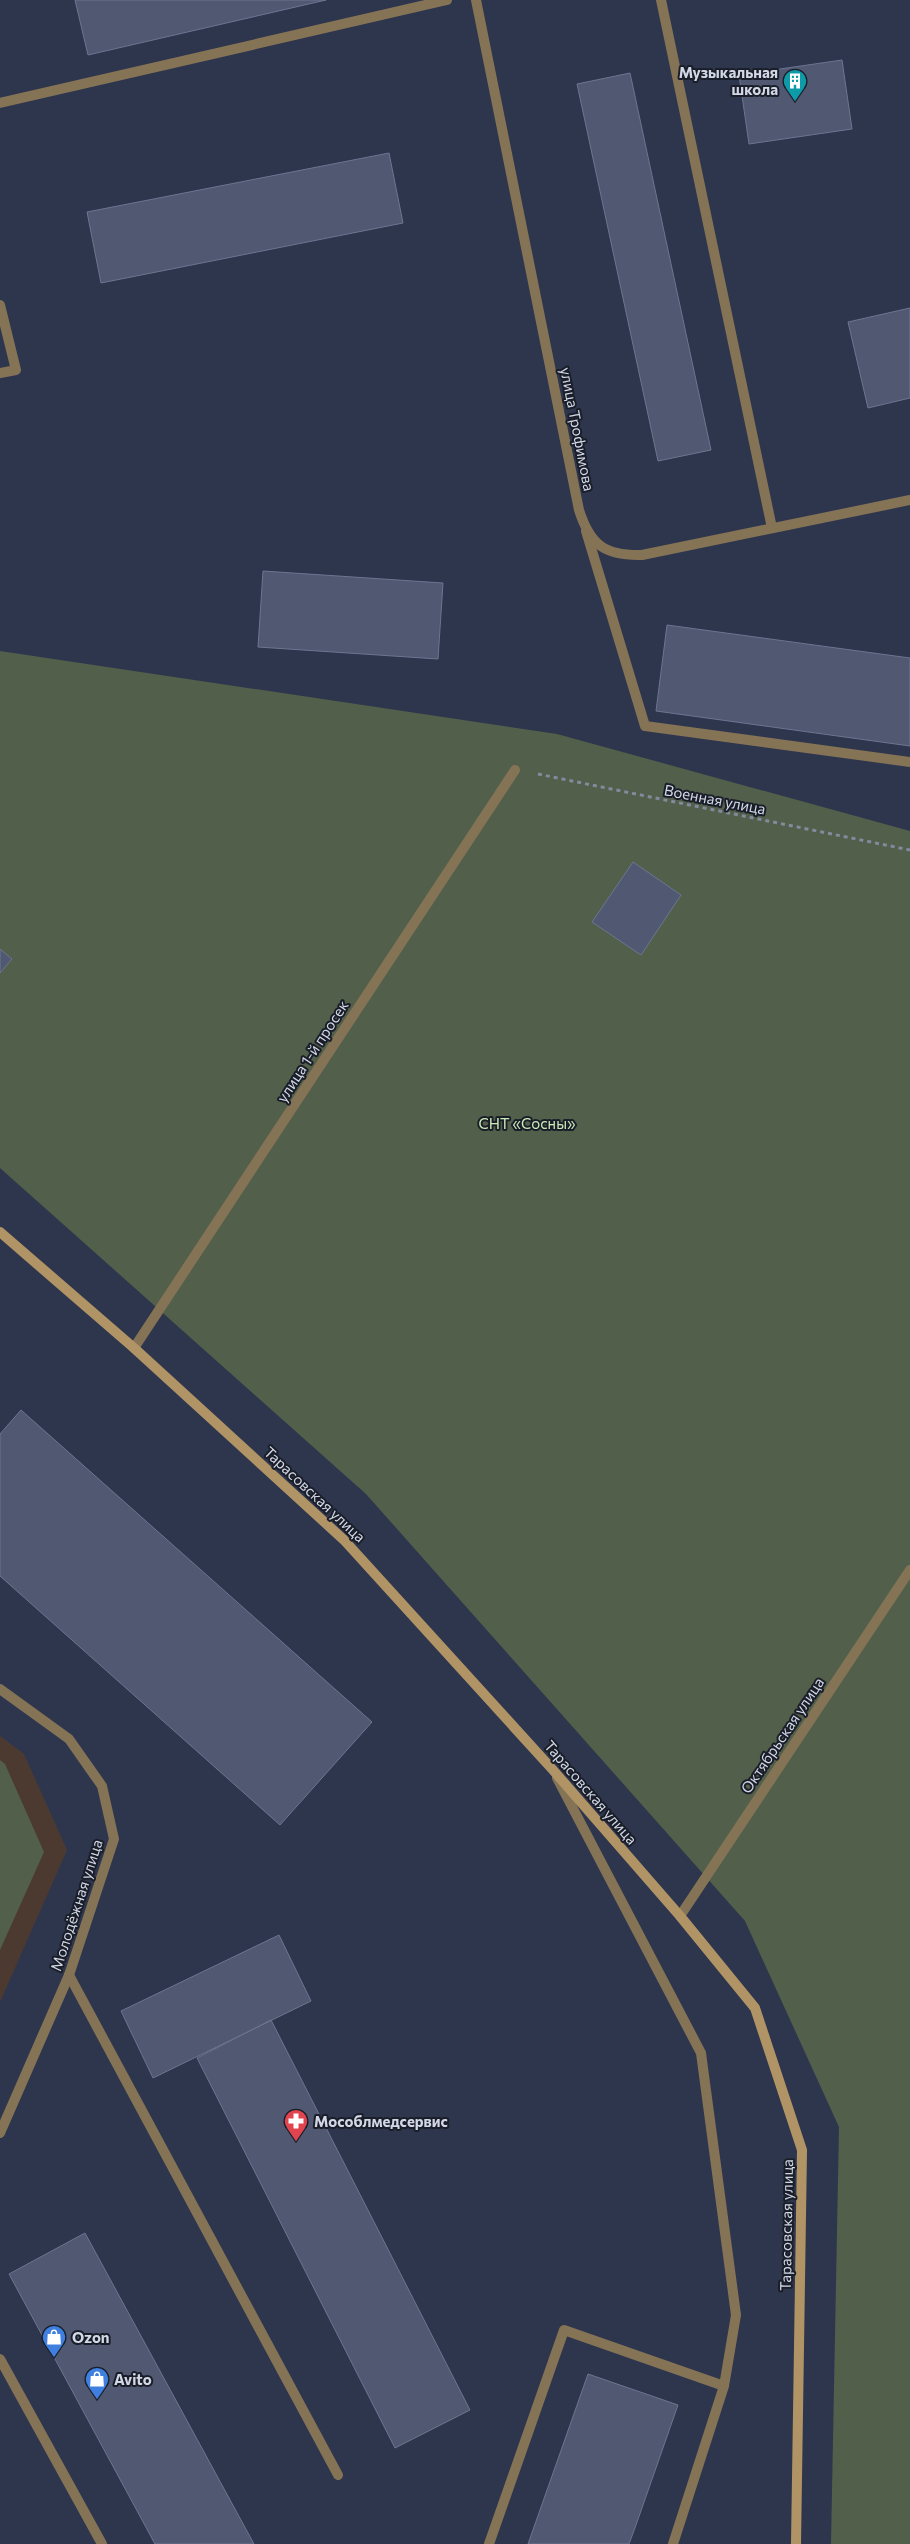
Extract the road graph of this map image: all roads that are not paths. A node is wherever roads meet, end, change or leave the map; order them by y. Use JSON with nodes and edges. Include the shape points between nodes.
{"nodes":[{"id":1,"x":447,"y":0,"type":"edge"},
{"id":2,"x":476,"y":0,"type":"edge"},
{"id":3,"x":662,"y":0,"type":"edge"},
{"id":4,"x":0,"y":103,"type":"edge"},
{"id":5,"x":0,"y":305,"type":"edge"},
{"id":6,"x":0,"y":373,"type":"edge"},
{"id":7,"x":910,"y":500,"type":"edge"},
{"id":8,"x":772,"y":528,"type":"junction"},
{"id":9,"x":586,"y":531,"type":"junction"},
{"id":10,"x":910,"y":762,"type":"edge"},
{"id":11,"x":515,"y":770,"type":"road end"},
{"id":12,"x":0,"y":1232,"type":"edge"},
{"id":13,"x":134,"y":1348,"type":"junction"},
{"id":14,"x":910,"y":1570,"type":"edge"},
{"id":15,"x":0,"y":1689,"type":"edge"},
{"id":16,"x":553,"y":1770,"type":"junction"},
{"id":17,"x":680,"y":1916,"type":"junction"},
{"id":18,"x":69,"y":1975,"type":"junction"},
{"id":19,"x":0,"y":2133,"type":"edge"},
{"id":20,"x":0,"y":2358,"type":"edge"},
{"id":21,"x":724,"y":2386,"type":"junction"},
{"id":22,"x":338,"y":2475,"type":"dead end"},
{"id":23,"x":102,"y":2544,"type":"edge"},
{"id":24,"x":489,"y":2544,"type":"edge"},
{"id":25,"x":674,"y":2544,"type":"edge"},
{"id":26,"x":796,"y":2544,"type":"edge"}],
"edges":[{"from":1,"to":4,"type":"street"},
{"from":2,"to":9,"type":"street","name":"улица Трофимова","via":[[575,491]]},
{"from":3,"to":8,"type":"street"},
{"from":5,"to":6,"type":"street","via":[[16,370]]},
{"from":7,"to":8,"type":"street"},
{"from":8,"to":9,"type":"street","via":[[621,556],[600,546]]},
{"from":9,"to":10,"type":"street","name":"улица Трофимова","via":[[645,726]]},
{"from":11,"to":13,"type":"street","name":"улица 1-й просек"},
{"from":12,"to":13,"type":"street","name":"Тарасовская улица"},
{"from":13,"to":16,"type":"street","name":"Тарасовская улица","via":[[344,1540]]},
{"from":14,"to":17,"type":"street","name":"Октябрьская улица"},
{"from":15,"to":18,"type":"street","name":"Молодёжная улица","via":[[69,1739],[102,1786],[114,1839]]},
{"from":16,"to":17,"type":"street","name":"Тарасовская улица"},
{"from":16,"to":21,"type":"street","via":[[701,2053],[736,2315]]},
{"from":17,"to":26,"type":"street","name":"Тарасовская улица","via":[[755,2008],[802,2150]]},
{"from":18,"to":19,"type":"street","name":"Молодёжная улица"},
{"from":18,"to":22,"type":"street"},
{"from":20,"to":23,"type":"street"},
{"from":21,"to":24,"type":"street","via":[[564,2330]]},
{"from":21,"to":25,"type":"street"}]}
